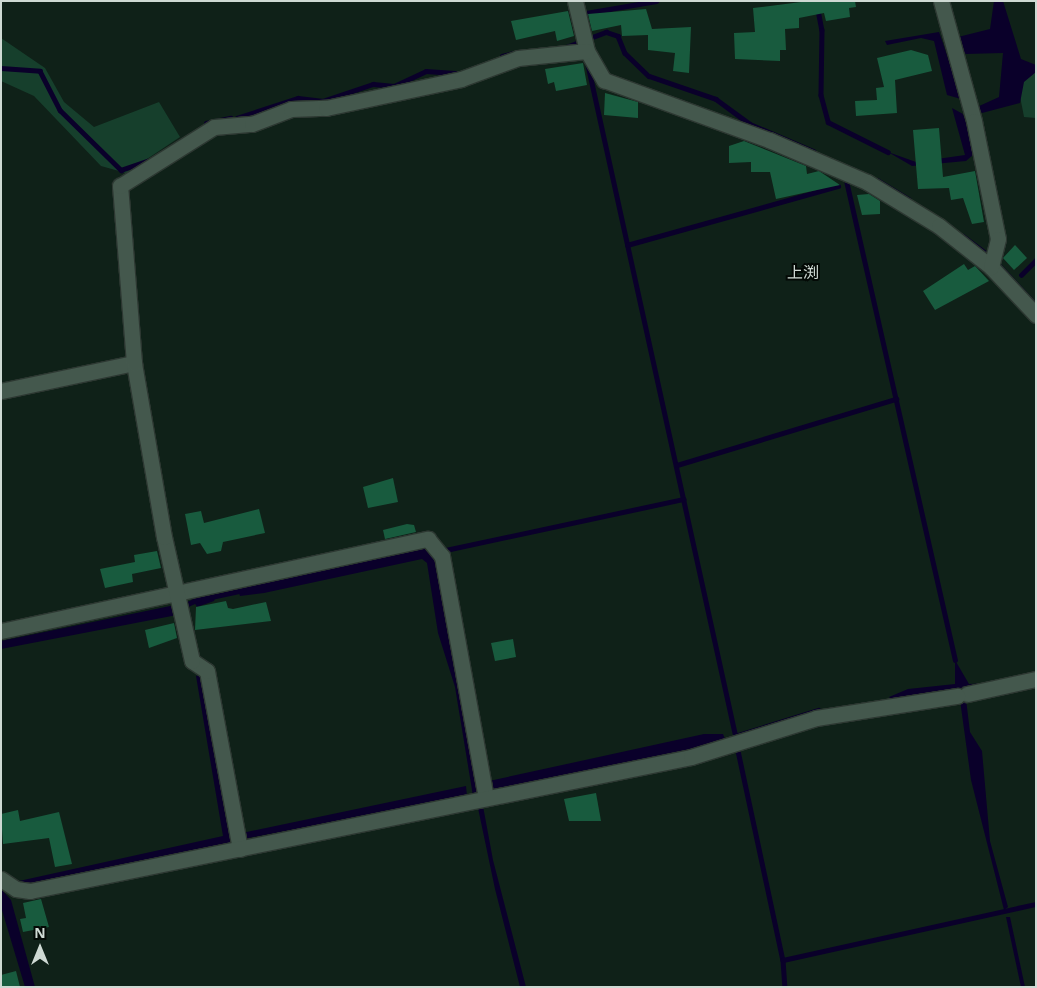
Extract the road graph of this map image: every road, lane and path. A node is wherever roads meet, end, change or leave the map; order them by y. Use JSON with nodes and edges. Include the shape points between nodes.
{"nodes":[{"id":1,"x":575,"y":1,"type":"edge"},
{"id":2,"x":941,"y":1,"type":"edge"},
{"id":3,"x":585,"y":44,"type":"junction"},
{"id":4,"x":992,"y":267,"type":"junction"},
{"id":5,"x":1036,"y":315,"type":"edge"},
{"id":6,"x":134,"y":363,"type":"junction"},
{"id":7,"x":1,"y":391,"type":"edge"},
{"id":8,"x":180,"y":603,"type":"junction"},
{"id":9,"x":1,"y":631,"type":"edge"},
{"id":10,"x":1036,"y":679,"type":"edge"},
{"id":11,"x":480,"y":799,"type":"junction"},
{"id":12,"x":240,"y":849,"type":"junction"},
{"id":13,"x":1,"y":880,"type":"edge"}],
"edges":[{"from":1,"to":3,"type":"street"},
{"from":2,"to":4,"type":"street","via":[[972,116],[998,239]]},
{"from":3,"to":4,"type":"street","via":[[604,80],[769,140],[867,182],[939,226]]},
{"from":3,"to":6,"type":"street","via":[[518,58],[461,79],[326,108],[291,109],[252,124],[214,126],[162,164],[129,178],[120,186],[118,199]]},
{"from":4,"to":5,"type":"street"},
{"from":6,"to":7,"type":"street"},
{"from":6,"to":8,"type":"street","via":[[164,537]]},
{"from":8,"to":9,"type":"street"},
{"from":8,"to":11,"type":"street","via":[[428,539],[440,551]]},
{"from":8,"to":12,"type":"street","via":[[192,661],[207,671]]},
{"from":10,"to":11,"type":"street","via":[[962,695],[816,718],[692,757]]},
{"from":11,"to":12,"type":"street"},
{"from":12,"to":13,"type":"street","via":[[30,891],[16,890]]}]}
